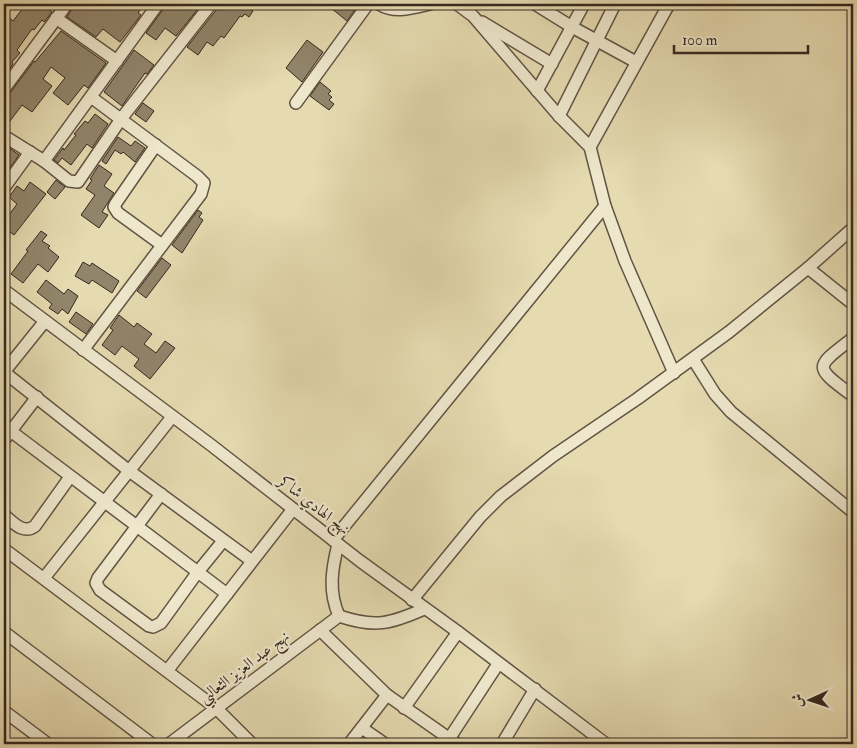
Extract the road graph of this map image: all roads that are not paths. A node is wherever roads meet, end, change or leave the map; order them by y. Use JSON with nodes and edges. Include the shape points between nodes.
{"nodes":[{"id":1,"x":67,"y":4,"type":"edge"},
{"id":2,"x":158,"y":4,"type":"edge"},
{"id":3,"x":211,"y":4,"type":"edge"},
{"id":4,"x":368,"y":4,"type":"edge"},
{"id":5,"x":379,"y":4,"type":"edge"},
{"id":6,"x":430,"y":4,"type":"edge"},
{"id":7,"x":457,"y":4,"type":"edge"},
{"id":8,"x":535,"y":4,"type":"edge"},
{"id":9,"x":584,"y":4,"type":"edge"},
{"id":10,"x":615,"y":4,"type":"edge"},
{"id":11,"x":669,"y":4,"type":"edge"},
{"id":12,"x":473,"y":16,"type":"junction"},
{"id":13,"x":56,"y":18,"type":"junction"},
{"id":14,"x":572,"y":27,"type":"junction"},
{"id":15,"x":597,"y":40,"type":"junction"},
{"id":16,"x":117,"y":61,"type":"junction"},
{"id":17,"x":636,"y":62,"type":"junction"},
{"id":18,"x":552,"y":64,"type":"junction"},
{"id":19,"x":4,"y":89,"type":"edge"},
{"id":20,"x":537,"y":91,"type":"junction"},
{"id":21,"x":91,"y":97,"type":"junction"},
{"id":22,"x":296,"y":103,"type":"dead end"},
{"id":23,"x":558,"y":116,"type":"junction"},
{"id":24,"x":121,"y":119,"type":"junction"},
{"id":25,"x":4,"y":136,"type":"edge"},
{"id":26,"x":156,"y":145,"type":"junction"},
{"id":27,"x":590,"y":147,"type":"junction"},
{"id":28,"x":30,"y":152,"type":"junction"},
{"id":29,"x":44,"y":161,"type":"junction"},
{"id":30,"x":4,"y":188,"type":"edge"},
{"id":31,"x":605,"y":206,"type":"junction"},
{"id":32,"x":853,"y":228,"type":"edge"},
{"id":33,"x":162,"y":245,"type":"junction"},
{"id":34,"x":808,"y":268,"type":"junction"},
{"id":35,"x":4,"y":290,"type":"edge"},
{"id":36,"x":853,"y":304,"type":"edge"},
{"id":37,"x":45,"y":321,"type":"junction"},
{"id":38,"x":853,"y":338,"type":"edge"},
{"id":39,"x":84,"y":350,"type":"junction"},
{"id":40,"x":693,"y":359,"type":"junction"},
{"id":41,"x":4,"y":372,"type":"edge"},
{"id":42,"x":674,"y":373,"type":"junction"},
{"id":43,"x":853,"y":396,"type":"edge"},
{"id":44,"x":37,"y":397,"type":"junction"},
{"id":45,"x":172,"y":416,"type":"junction"},
{"id":46,"x":6,"y":432,"type":"edge"},
{"id":47,"x":128,"y":470,"type":"junction"},
{"id":48,"x":70,"y":477,"type":"junction"},
{"id":49,"x":161,"y":494,"type":"junction"},
{"id":50,"x":105,"y":502,"type":"junction"},
{"id":51,"x":293,"y":509,"type":"junction"},
{"id":52,"x":853,"y":512,"type":"edge"},
{"id":53,"x":4,"y":515,"type":"edge"},
{"id":54,"x":137,"y":526,"type":"junction"},
{"id":55,"x":223,"y":541,"type":"junction"},
{"id":56,"x":335,"y":542,"type":"junction"},
{"id":57,"x":4,"y":549,"type":"edge"},
{"id":58,"x":252,"y":561,"type":"junction"},
{"id":59,"x":197,"y":573,"type":"junction"},
{"id":60,"x":44,"y":578,"type":"junction"},
{"id":61,"x":227,"y":594,"type":"junction"},
{"id":62,"x":412,"y":600,"type":"junction"},
{"id":63,"x":424,"y":609,"type":"junction"},
{"id":64,"x":339,"y":616,"type":"junction"},
{"id":65,"x":320,"y":630,"type":"junction"},
{"id":66,"x":4,"y":632,"type":"edge"},
{"id":67,"x":458,"y":632,"type":"junction"},
{"id":68,"x":498,"y":664,"type":"junction"},
{"id":69,"x":167,"y":671,"type":"junction"},
{"id":70,"x":535,"y":689,"type":"junction"},
{"id":71,"x":387,"y":694,"type":"junction"},
{"id":72,"x":216,"y":708,"type":"junction"},
{"id":73,"x":404,"y":708,"type":"junction"},
{"id":74,"x":4,"y":711,"type":"edge"},
{"id":75,"x":362,"y":728,"type":"junction"},
{"id":76,"x":453,"y":742,"type":"edge"},
{"id":77,"x":48,"y":744,"type":"edge"},
{"id":78,"x":152,"y":744,"type":"edge"},
{"id":79,"x":169,"y":744,"type":"edge"},
{"id":80,"x":252,"y":744,"type":"edge"},
{"id":81,"x":349,"y":744,"type":"edge"},
{"id":82,"x":385,"y":744,"type":"edge"},
{"id":83,"x":502,"y":744,"type":"edge"},
{"id":84,"x":606,"y":744,"type":"edge"}],
"edges":[{"from":1,"to":13,"type":"street"},
{"from":2,"to":16,"type":"street"},
{"from":3,"to":24,"type":"street"},
{"from":4,"to":22,"type":"street"},
{"from":5,"to":6,"type":"street","via":[[401,10]]},
{"from":7,"to":12,"type":"street"},
{"from":8,"to":14,"type":"street"},
{"from":9,"to":14,"type":"street"},
{"from":10,"to":15,"type":"street"},
{"from":11,"to":17,"type":"street"},
{"from":12,"to":18,"type":"street"},
{"from":12,"to":20,"type":"street"},
{"from":13,"to":16,"type":"street"},
{"from":13,"to":19,"type":"street"},
{"from":14,"to":15,"type":"street"},
{"from":14,"to":18,"type":"street"},
{"from":15,"to":17,"type":"street"},
{"from":15,"to":23,"type":"street"},
{"from":16,"to":21,"type":"street"},
{"from":17,"to":27,"type":"street"},
{"from":18,"to":20,"type":"street"},
{"from":20,"to":23,"type":"street"},
{"from":21,"to":24,"type":"street"},
{"from":21,"to":29,"type":"street"},
{"from":23,"to":27,"type":"street"},
{"from":24,"to":26,"type":"street"},
{"from":24,"to":29,"type":"street","via":[[76,183]]},
{"from":25,"to":28,"type":"street"},
{"from":26,"to":33,"type":"street","via":[[114,206],[118,213]]},
{"from":26,"to":33,"type":"street","via":[[204,183],[201,194]]},
{"from":27,"to":31,"type":"street"},
{"from":28,"to":29,"type":"street"},
{"from":28,"to":30,"type":"street"},
{"from":31,"to":42,"type":"street","via":[[632,281]]},
{"from":31,"to":56,"type":"street"},
{"from":32,"to":34,"type":"street"},
{"from":33,"to":39,"type":"street"},
{"from":34,"to":36,"type":"street"},
{"from":34,"to":40,"type":"street"},
{"from":35,"to":37,"type":"street","name":"نهج الهادي شاكر"},
{"from":37,"to":39,"type":"street","name":"نهج الهادي شاكر"},
{"from":37,"to":41,"type":"street"},
{"from":38,"to":43,"type":"street","via":[[827,358],[823,368],[824,373]]},
{"from":39,"to":45,"type":"street","name":"نهج الهادي شاكر"},
{"from":40,"to":42,"type":"street"},
{"from":40,"to":52,"type":"street","via":[[730,412]]},
{"from":41,"to":44,"type":"street"},
{"from":42,"to":62,"type":"street","via":[[501,496]]},
{"from":44,"to":46,"type":"street"},
{"from":44,"to":47,"type":"street"},
{"from":45,"to":47,"type":"street"},
{"from":45,"to":51,"type":"street","name":"نهج الهادي شاكر"},
{"from":46,"to":48,"type":"street"},
{"from":47,"to":49,"type":"street"},
{"from":47,"to":50,"type":"street"},
{"from":48,"to":50,"type":"street"},
{"from":48,"to":53,"type":"street","via":[[31,529],[23,530]]},
{"from":49,"to":54,"type":"street"},
{"from":49,"to":55,"type":"street"},
{"from":50,"to":54,"type":"street"},
{"from":50,"to":60,"type":"street"},
{"from":51,"to":56,"type":"street","name":"نهج الهادي شاكر"},
{"from":51,"to":58,"type":"street"},
{"from":54,"to":59,"type":"street"},
{"from":54,"to":59,"type":"street","via":[[98,578],[96,583],[100,590],[153,627],[161,623]]},
{"from":55,"to":58,"type":"street"},
{"from":55,"to":59,"type":"street"},
{"from":56,"to":62,"type":"street","name":"نهج الهادي شاكر"},
{"from":56,"to":64,"type":"street","via":[[332,582]]},
{"from":57,"to":60,"type":"street"},
{"from":58,"to":61,"type":"street"},
{"from":59,"to":61,"type":"street"},
{"from":60,"to":69,"type":"street"},
{"from":61,"to":69,"type":"street"},
{"from":62,"to":63,"type":"street","name":"نهج الهادي شاكر"},
{"from":63,"to":64,"type":"street","via":[[395,621],[376,623],[360,623]]},
{"from":63,"to":67,"type":"street","name":"نهج الهادي شاكر"},
{"from":64,"to":65,"type":"street","name":"نهج عبد العزيز الثعالبي"},
{"from":65,"to":71,"type":"street"},
{"from":65,"to":72,"type":"street","name":"نهج عبد العزيز الثعالبي"},
{"from":66,"to":78,"type":"street"},
{"from":67,"to":68,"type":"street","name":"نهج الهادي شاكر"},
{"from":67,"to":73,"type":"street"},
{"from":68,"to":70,"type":"street","name":"نهج الهادي شاكر"},
{"from":68,"to":76,"type":"street"},
{"from":69,"to":72,"type":"street"},
{"from":70,"to":83,"type":"street"},
{"from":70,"to":84,"type":"street","name":"نهج الهادي شاكر"},
{"from":71,"to":73,"type":"street"},
{"from":71,"to":75,"type":"street"},
{"from":72,"to":79,"type":"street","name":"نهج عبد العزيز الثعالبي"},
{"from":72,"to":80,"type":"street"},
{"from":73,"to":76,"type":"street"},
{"from":74,"to":77,"type":"street"},
{"from":75,"to":81,"type":"street"},
{"from":75,"to":82,"type":"street"}]}
